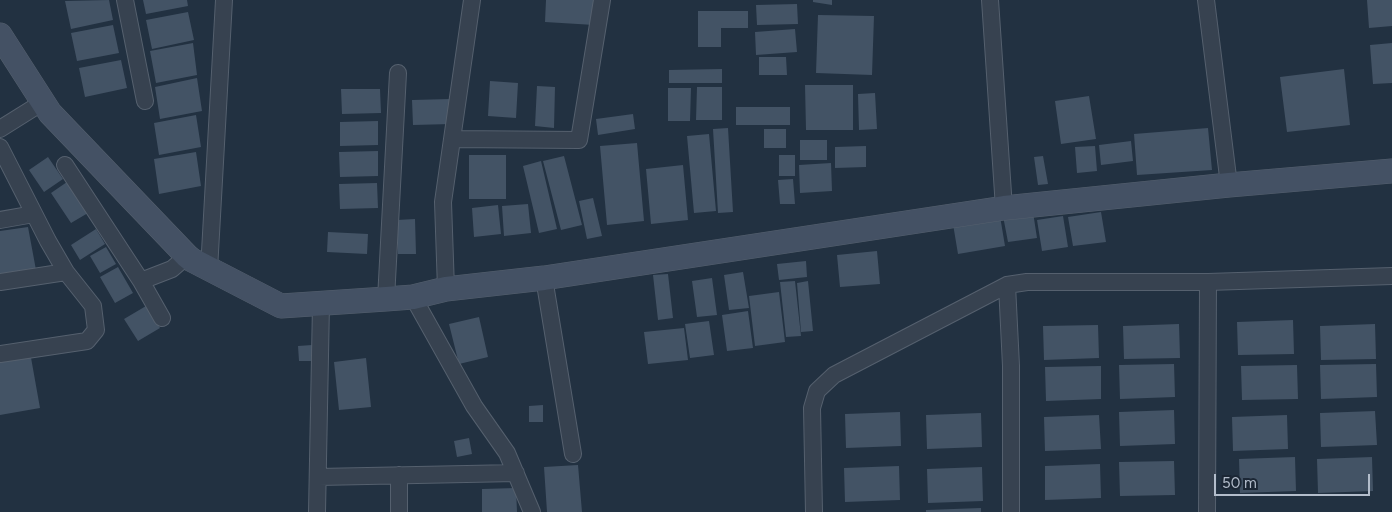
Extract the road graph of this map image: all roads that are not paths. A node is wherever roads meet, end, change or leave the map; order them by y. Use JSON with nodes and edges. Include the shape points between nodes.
{"nodes":[{"id":1,"x":125,"y":0,"type":"edge"},
{"id":2,"x":224,"y":0,"type":"edge"},
{"id":3,"x":472,"y":0,"type":"edge"},
{"id":4,"x":602,"y":0,"type":"edge"},
{"id":5,"x":990,"y":0,"type":"edge"},
{"id":6,"x":1206,"y":0,"type":"edge"},
{"id":7,"x":0,"y":35,"type":"edge"},
{"id":8,"x":398,"y":73,"type":"dead end"},
{"id":9,"x":145,"y":101,"type":"dead end"},
{"id":10,"x":43,"y":102,"type":"junction"},
{"id":11,"x":0,"y":129,"type":"edge"},
{"id":12,"x":452,"y":139,"type":"junction"},
{"id":13,"x":0,"y":147,"type":"edge"},
{"id":14,"x":65,"y":165,"type":"dead end"},
{"id":15,"x":1392,"y":171,"type":"edge"},
{"id":16,"x":1229,"y":185,"type":"junction"},
{"id":17,"x":1004,"y":208,"type":"junction"},
{"id":18,"x":34,"y":214,"type":"junction"},
{"id":19,"x":0,"y":220,"type":"edge"},
{"id":20,"x":187,"y":256,"type":"junction"},
{"id":21,"x":209,"y":270,"type":"junction"},
{"id":22,"x":66,"y":272,"type":"junction"},
{"id":23,"x":1392,"y":276,"type":"edge"},
{"id":24,"x":544,"y":278,"type":"junction"},
{"id":25,"x":141,"y":281,"type":"junction"},
{"id":26,"x":0,"y":282,"type":"edge"},
{"id":27,"x":1208,"y":282,"type":"junction"},
{"id":28,"x":1007,"y":285,"type":"junction"},
{"id":29,"x":446,"y":289,"type":"junction"},
{"id":30,"x":413,"y":297,"type":"junction"},
{"id":31,"x":386,"y":299,"type":"junction"},
{"id":32,"x":321,"y":304,"type":"junction"},
{"id":33,"x":162,"y":318,"type":"dead end"},
{"id":34,"x":0,"y":354,"type":"edge"},
{"id":35,"x":573,"y":454,"type":"dead end"},
{"id":36,"x":516,"y":473,"type":"junction"},
{"id":37,"x":399,"y":475,"type":"junction"},
{"id":38,"x":318,"y":477,"type":"junction"},
{"id":39,"x":317,"y":512,"type":"edge"},
{"id":40,"x":399,"y":512,"type":"edge"},
{"id":41,"x":532,"y":512,"type":"edge"},
{"id":42,"x":814,"y":512,"type":"edge"},
{"id":43,"x":1011,"y":512,"type":"edge"},
{"id":44,"x":1207,"y":512,"type":"edge"}],
"edges":[{"from":1,"to":9,"type":"street"},
{"from":2,"to":21,"type":"street"},
{"from":3,"to":12,"type":"street"},
{"from":4,"to":12,"type":"street","via":[[579,140]]},
{"from":5,"to":17,"type":"street"},
{"from":6,"to":16,"type":"street"},
{"from":7,"to":10,"type":"street"},
{"from":8,"to":31,"type":"street"},
{"from":10,"to":11,"type":"street"},
{"from":10,"to":20,"type":"street"},
{"from":12,"to":29,"type":"street","via":[[443,202]]},
{"from":13,"to":18,"type":"street"},
{"from":14,"to":25,"type":"street"},
{"from":15,"to":16,"type":"street"},
{"from":16,"to":17,"type":"street"},
{"from":17,"to":24,"type":"street"},
{"from":18,"to":19,"type":"street"},
{"from":18,"to":22,"type":"street"},
{"from":20,"to":21,"type":"street"},
{"from":20,"to":25,"type":"street","via":[[172,269]]},
{"from":21,"to":32,"type":"street","via":[[282,306]]},
{"from":22,"to":26,"type":"street"},
{"from":22,"to":34,"type":"street","via":[[93,306],[96,330],[87,341]]},
{"from":23,"to":27,"type":"street"},
{"from":24,"to":29,"type":"street"},
{"from":24,"to":35,"type":"street"},
{"from":25,"to":33,"type":"street"},
{"from":27,"to":28,"type":"street","via":[[1027,282]]},
{"from":27,"to":44,"type":"street"},
{"from":28,"to":42,"type":"street","via":[[834,375],[817,391],[812,408]]},
{"from":28,"to":43,"type":"street","via":[[1011,366]]},
{"from":29,"to":30,"type":"street"},
{"from":30,"to":31,"type":"street"},
{"from":30,"to":36,"type":"street"},
{"from":31,"to":32,"type":"street"},
{"from":32,"to":38,"type":"street"},
{"from":36,"to":37,"type":"street"},
{"from":36,"to":41,"type":"street"},
{"from":37,"to":38,"type":"street"},
{"from":37,"to":40,"type":"street"},
{"from":38,"to":39,"type":"street"}]}
